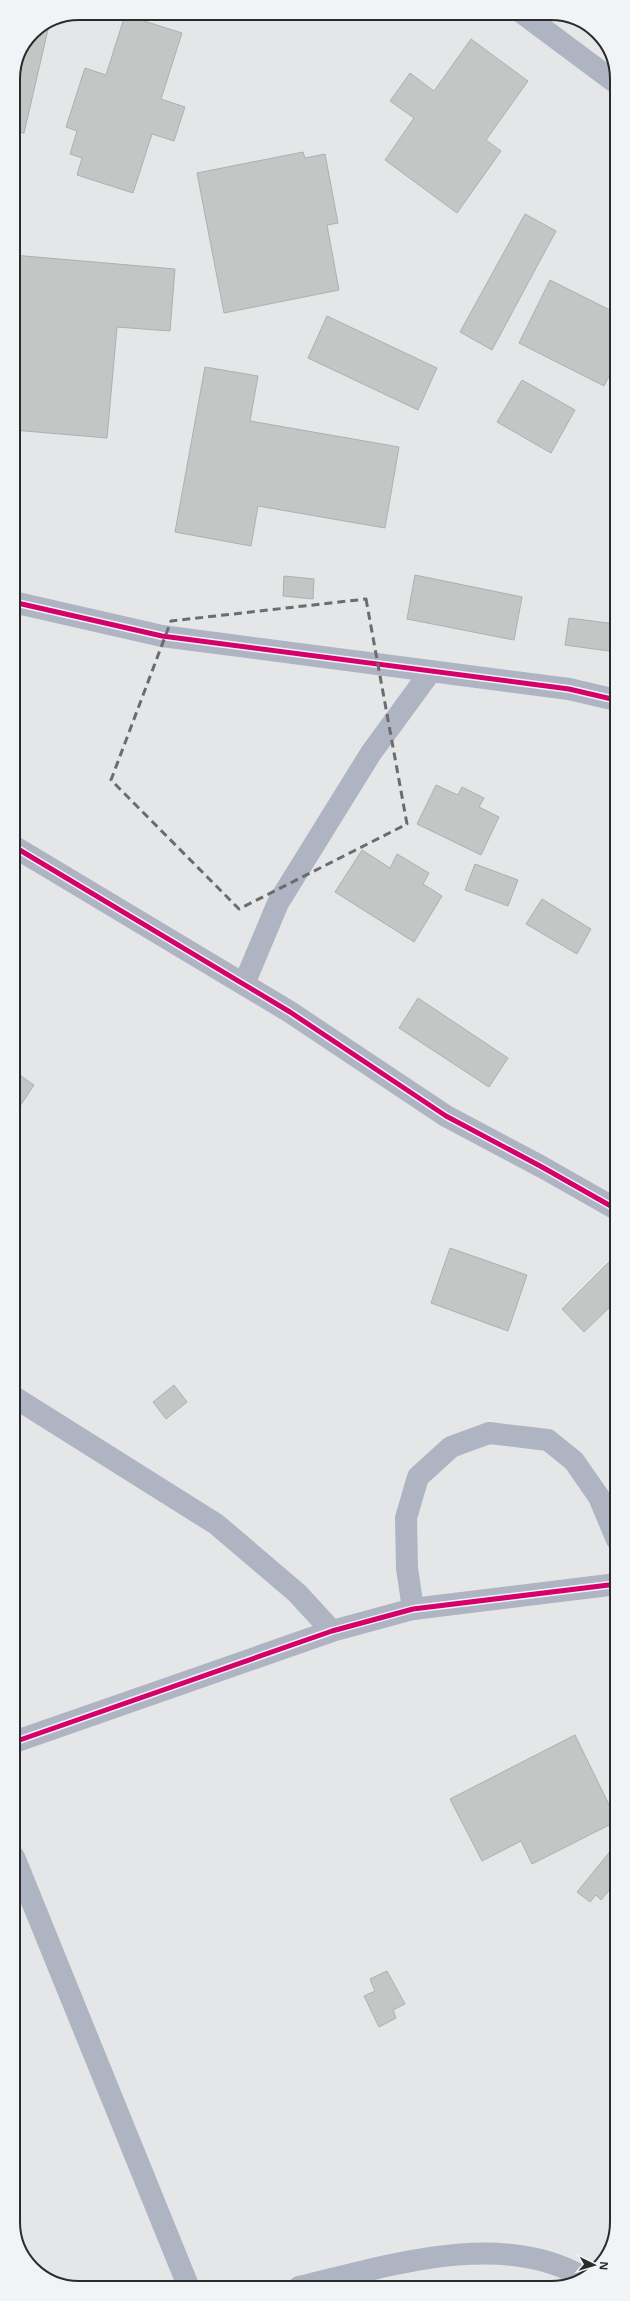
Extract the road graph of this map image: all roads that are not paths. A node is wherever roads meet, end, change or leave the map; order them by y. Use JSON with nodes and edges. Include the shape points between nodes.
{"nodes":[{"id":1,"x":530,"y":20,"type":"edge"},
{"id":2,"x":610,"y":79,"type":"edge"},
{"id":3,"x":20,"y":604,"type":"edge"},
{"id":4,"x":431,"y":671,"type":"junction"},
{"id":5,"x":610,"y":699,"type":"edge"},
{"id":6,"x":20,"y":850,"type":"edge"},
{"id":7,"x":244,"y":984,"type":"junction"},
{"id":8,"x":610,"y":1206,"type":"edge"},
{"id":9,"x":20,"y":1401,"type":"edge"},
{"id":10,"x":610,"y":1522,"type":"edge"},
{"id":11,"x":610,"y":1585,"type":"edge"},
{"id":12,"x":413,"y":1609,"type":"junction"},
{"id":13,"x":332,"y":1632,"type":"junction"},
{"id":14,"x":20,"y":1740,"type":"edge"},
{"id":15,"x":20,"y":1872,"type":"edge"},
{"id":16,"x":578,"y":2274,"type":"edge"},
{"id":17,"x":186,"y":2281,"type":"edge"},
{"id":18,"x":325,"y":2281,"type":"edge"}],
"edges":[{"from":1,"to":2,"type":"street"},
{"from":3,"to":4,"type":"street","via":[[162,636]]},
{"from":4,"to":5,"type":"street","via":[[569,689]]},
{"from":4,"to":7,"type":"street","via":[[371,753],[278,903]]},
{"from":6,"to":7,"type":"street"},
{"from":7,"to":8,"type":"street","via":[[446,1116]]},
{"from":9,"to":13,"type":"street","via":[[216,1524],[297,1593]]},
{"from":10,"to":12,"type":"street","via":[[600,1497],[574,1462],[548,1440],[489,1433],[451,1447],[418,1477],[406,1518],[407,1568]]},
{"from":11,"to":12,"type":"street"},
{"from":12,"to":13,"type":"street"},
{"from":13,"to":14,"type":"street"},
{"from":15,"to":17,"type":"street"},
{"from":16,"to":18,"type":"street","via":[[528,2257],[488,2253],[424,2258]]}]}
